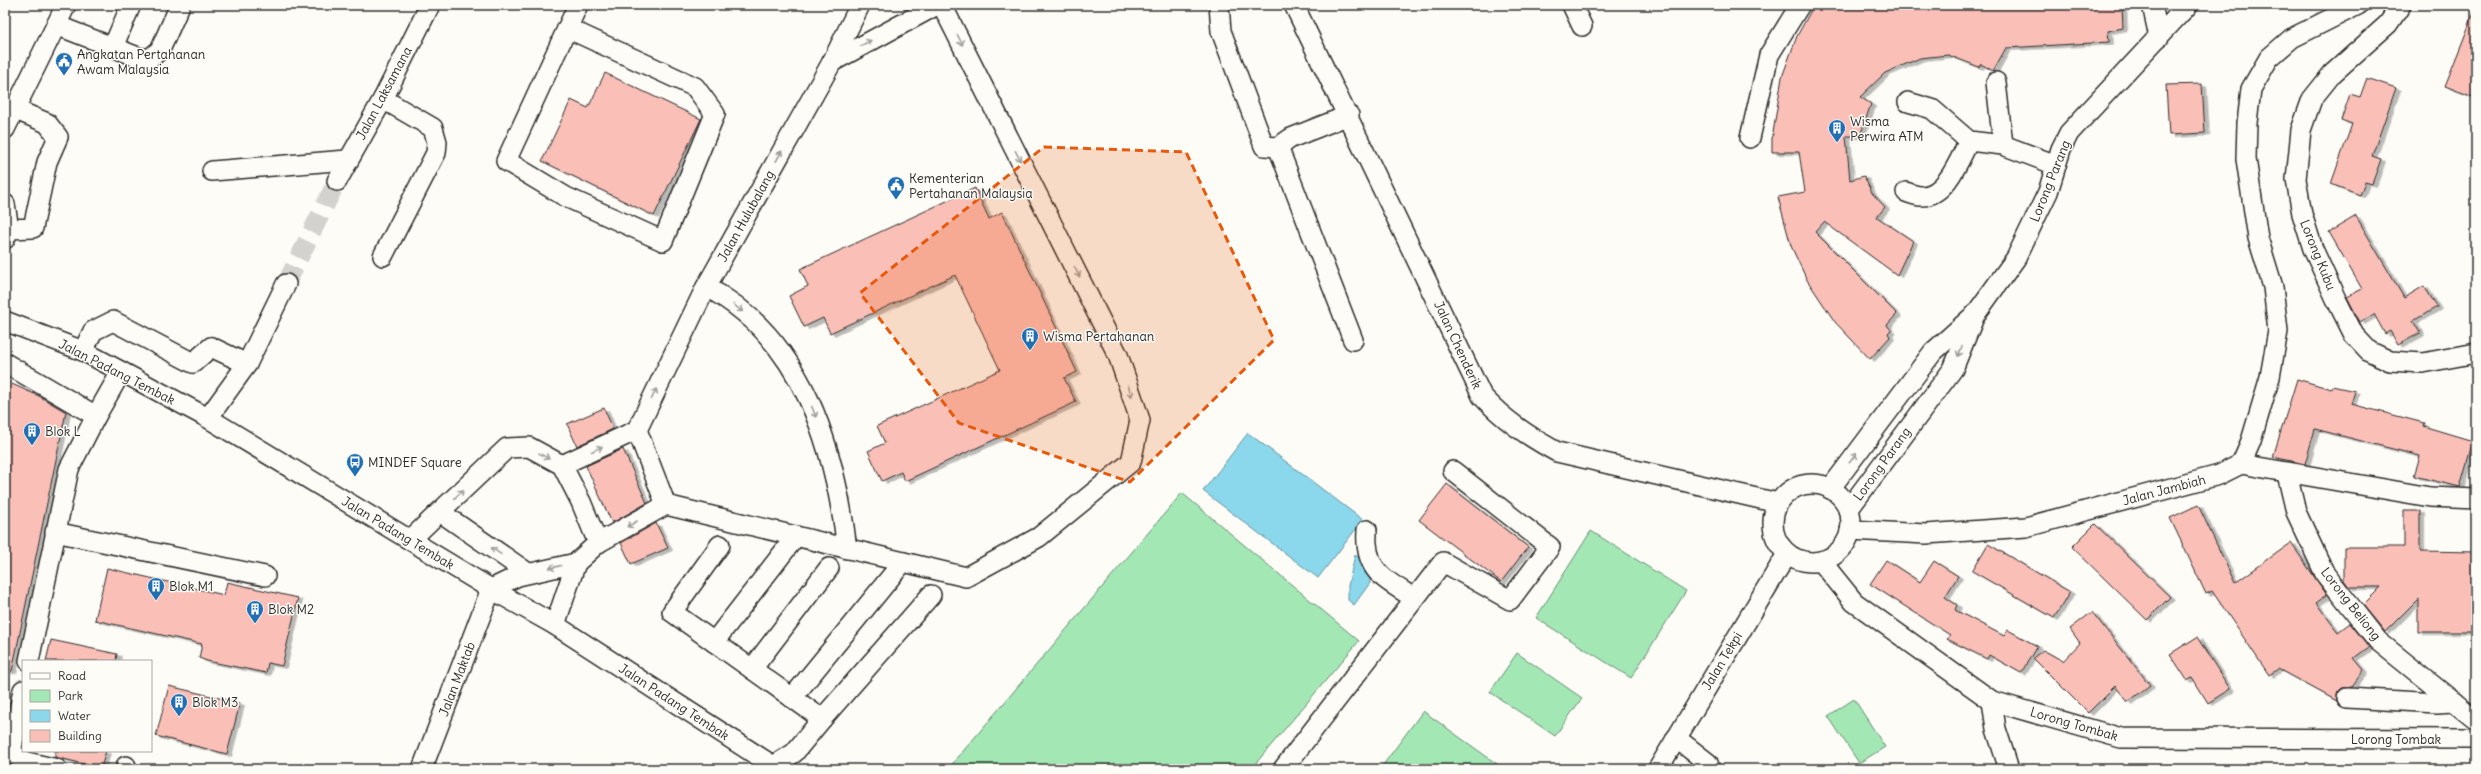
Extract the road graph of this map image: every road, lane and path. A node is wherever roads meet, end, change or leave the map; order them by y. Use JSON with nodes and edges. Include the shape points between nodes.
{"nodes":[{"id":1,"x":66,"y":5,"type":"edge"},
{"id":2,"x":132,"y":5,"type":"edge"},
{"id":3,"x":180,"y":5,"type":"edge"},
{"id":4,"x":430,"y":5,"type":"edge"},
{"id":5,"x":578,"y":5,"type":"edge"},
{"id":6,"x":860,"y":5,"type":"edge"},
{"id":7,"x":937,"y":5,"type":"edge"},
{"id":8,"x":942,"y":5,"type":"edge"},
{"id":9,"x":1219,"y":5,"type":"edge"},
{"id":10,"x":1294,"y":5,"type":"edge"},
{"id":11,"x":1572,"y":5,"type":"edge"},
{"id":12,"x":1800,"y":5,"type":"edge"},
{"id":13,"x":2152,"y":5,"type":"edge"},
{"id":14,"x":2188,"y":5,"type":"edge"},
{"id":15,"x":2358,"y":5,"type":"edge"},
{"id":16,"x":2401,"y":5,"type":"edge"},
{"id":17,"x":56,"y":25,"type":"junction"},
{"id":18,"x":1582,"y":26,"type":"dead end"},
{"id":19,"x":567,"y":28,"type":"junction"},
{"id":20,"x":2159,"y":37,"type":"junction"},
{"id":21,"x":113,"y":47,"type":"junction"},
{"id":22,"x":832,"y":62,"type":"junction"},
{"id":23,"x":1996,"y":82,"type":"dead end"},
{"id":24,"x":383,"y":99,"type":"junction"},
{"id":25,"x":1908,"y":102,"type":"dead end"},
{"id":26,"x":14,"y":109,"type":"junction"},
{"id":27,"x":1349,"y":115,"type":"junction"},
{"id":28,"x":5,"y":129,"type":"edge"},
{"id":29,"x":1750,"y":138,"type":"dead end"},
{"id":30,"x":1969,"y":141,"type":"junction"},
{"id":31,"x":2003,"y":145,"type":"junction"},
{"id":32,"x":1278,"y":147,"type":"junction"},
{"id":33,"x":347,"y":160,"type":"junction"},
{"id":34,"x":2056,"y":165,"type":"junction"},
{"id":35,"x":212,"y":171,"type":"dead end"},
{"id":36,"x":337,"y":181,"type":"tunnel mouth"},
{"id":37,"x":1906,"y":192,"type":"dead end"},
{"id":38,"x":5,"y":204,"type":"edge"},
{"id":39,"x":7,"y":234,"type":"edge"},
{"id":40,"x":383,"y":256,"type":"dead end"},
{"id":41,"x":286,"y":284,"type":"tunnel mouth"},
{"id":42,"x":706,"y":287,"type":"junction"},
{"id":43,"x":1975,"y":315,"type":"junction"},
{"id":44,"x":5,"y":321,"type":"edge"},
{"id":45,"x":1353,"y":340,"type":"dead end"},
{"id":46,"x":83,"y":351,"type":"junction"},
{"id":47,"x":2476,"y":353,"type":"edge"},
{"id":48,"x":5,"y":363,"type":"edge"},
{"id":49,"x":247,"y":364,"type":"junction"},
{"id":50,"x":121,"y":372,"type":"junction"},
{"id":51,"x":96,"y":416,"type":"junction"},
{"id":52,"x":208,"y":418,"type":"junction"},
{"id":53,"x":637,"y":430,"type":"junction"},
{"id":54,"x":2241,"y":464,"type":"junction"},
{"id":55,"x":562,"y":465,"type":"junction"},
{"id":56,"x":1453,"y":471,"type":"dead end"},
{"id":57,"x":2287,"y":474,"type":"junction"},
{"id":58,"x":1830,"y":489,"type":"junction"},
{"id":59,"x":2476,"y":499,"type":"edge"},
{"id":60,"x":1778,"y":503,"type":"junction"},
{"id":61,"x":666,"y":505,"type":"junction"},
{"id":62,"x":1848,"y":510,"type":"junction"},
{"id":63,"x":440,"y":512,"type":"junction"},
{"id":64,"x":1367,"y":530,"type":"dead end"},
{"id":65,"x":1850,"y":530,"type":"junction"},
{"id":66,"x":55,"y":532,"type":"junction"},
{"id":67,"x":796,"y":536,"type":"junction"},
{"id":68,"x":410,"y":540,"type":"junction"},
{"id":69,"x":598,"y":543,"type":"junction"},
{"id":70,"x":720,"y":545,"type":"dead end"},
{"id":71,"x":847,"y":549,"type":"junction"},
{"id":72,"x":1787,"y":554,"type":"junction"},
{"id":73,"x":1821,"y":561,"type":"junction"},
{"id":74,"x":576,"y":562,"type":"junction"},
{"id":75,"x":903,"y":562,"type":"junction"},
{"id":76,"x":829,"y":568,"type":"dead end"},
{"id":77,"x":528,"y":573,"type":"junction"},
{"id":78,"x":265,"y":576,"type":"dead end"},
{"id":79,"x":491,"y":589,"type":"junction"},
{"id":80,"x":930,"y":595,"type":"dead end"},
{"id":81,"x":1414,"y":598,"type":"junction"},
{"id":82,"x":555,"y":624,"type":"junction"},
{"id":83,"x":714,"y":642,"type":"junction"},
{"id":84,"x":29,"y":660,"type":"edge"},
{"id":85,"x":752,"y":669,"type":"junction"},
{"id":86,"x":22,"y":692,"type":"edge"},
{"id":87,"x":792,"y":698,"type":"junction"},
{"id":88,"x":2347,"y":698,"type":"dead end"},
{"id":89,"x":1992,"y":702,"type":"junction"},
{"id":90,"x":2454,"y":702,"type":"junction"},
{"id":91,"x":12,"y":708,"type":"edge"},
{"id":92,"x":822,"y":719,"type":"junction"},
{"id":93,"x":2476,"y":720,"type":"edge"},
{"id":94,"x":1676,"y":738,"type":"junction"},
{"id":95,"x":2476,"y":739,"type":"edge"},
{"id":96,"x":775,"y":768,"type":"edge"},
{"id":97,"x":56,"y":769,"type":"edge"},
{"id":98,"x":422,"y":769,"type":"edge"},
{"id":99,"x":1283,"y":769,"type":"edge"},
{"id":100,"x":1658,"y":769,"type":"edge"},
{"id":101,"x":1710,"y":769,"type":"edge"},
{"id":102,"x":2009,"y":769,"type":"edge"}],
"edges":[{"from":1,"to":17,"type":"street"},
{"from":2,"to":21,"type":"street"},
{"from":3,"to":21,"type":"street","via":[[160,50],[149,59]]},
{"from":4,"to":24,"type":"street","name":"Jalan Laksamana"},
{"from":5,"to":19,"type":"street"},
{"from":6,"to":22,"type":"street","name":"Jalan Hulubalang"},
{"from":22,"to":7,"type":"street","one_way":true},
{"from":8,"to":75,"type":"street","one_way":true,"via":[[1118,355],[1140,420],[1131,462],[1039,537],[966,577]]},
{"from":9,"to":32,"type":"street","via":[[1221,32],[1264,146]]},
{"from":10,"to":27,"type":"street","name":"Jalan Chenderik"},
{"from":11,"to":18,"type":"street"},
{"from":12,"to":29,"type":"street","via":[[1769,55]]},
{"from":13,"to":20,"type":"street"},
{"from":14,"to":20,"type":"street","name":"Lorong Parang"},
{"from":15,"to":54,"type":"street","via":[[2292,38],[2269,58],[2252,89],[2247,123],[2246,159],[2258,238],[2273,287],[2278,331],[2268,384],[2251,441]]},
{"from":16,"to":47,"type":"street","name":"Lorong Kubu","via":[[2388,24],[2332,74],[2312,99],[2299,144],[2296,179],[2302,214],[2313,249],[2354,336],[2369,351],[2390,361],[2423,363]]},
{"from":17,"to":21,"type":"street"},
{"from":17,"to":26,"type":"street"},
{"from":19,"to":19,"type":"street","via":[[695,87],[715,114],[663,241],[566,196],[506,161]]},
{"from":20,"to":34,"type":"street","name":"Lorong Parang","via":[[2069,133]]},
{"from":42,"to":22,"type":"street","name":"Jalan Hulubalang","one_way":true},
{"from":23,"to":31,"type":"street"},
{"from":24,"to":33,"type":"street","name":"Jalan Laksamana"},
{"from":24,"to":40,"type":"street","via":[[433,128],[437,142],[436,153]]},
{"from":25,"to":30,"type":"street","via":[[1932,109]]},
{"from":26,"to":28,"type":"street"},
{"from":26,"to":39,"type":"street","via":[[47,123],[58,137],[47,162],[33,228]]},
{"from":27,"to":32,"type":"street","via":[[1291,138]]},
{"from":27,"to":60,"type":"street","name":"Jalan Chenderik","via":[[1482,396],[1499,415],[1525,434],[1557,452]]},
{"from":30,"to":31,"type":"street"},
{"from":30,"to":37,"type":"street","via":[[1953,174],[1938,190],[1923,196]]},
{"from":31,"to":34,"type":"street"},
{"from":32,"to":45,"type":"street"},
{"from":33,"to":35,"type":"street"},
{"from":33,"to":36,"type":"street","name":"Jalan Laksamana"},
{"from":34,"to":43,"type":"street","name":"Lorong Parang","via":[[2048,192],[2016,258]]},
{"from":38,"to":39,"type":"street"},
{"from":41,"to":49,"type":"street"},
{"from":53,"to":42,"type":"street","name":"Jalan Hulubalang","one_way":true},
{"from":42,"to":71,"type":"street","one_way":true,"via":[[733,304],[758,325],[797,374],[808,395],[824,439],[839,500]]},
{"from":58,"to":43,"type":"street","name":"Lorong Parang","one_way":true,"via":[[1932,352]]},
{"from":43,"to":62,"type":"street","name":"Lorong Parang","one_way":true,"via":[[1953,369]]},
{"from":44,"to":46,"type":"street","name":"Jalan Padang Tembak"},
{"from":46,"to":49,"type":"street","via":[[93,331],[113,322],[193,363],[211,347]]},
{"from":46,"to":50,"type":"street","name":"Jalan Padang Tembak"},
{"from":48,"to":51,"type":"street"},
{"from":49,"to":52,"type":"street"},
{"from":50,"to":51,"type":"street"},
{"from":50,"to":52,"type":"street","name":"Jalan Padang Tembak"},
{"from":51,"to":66,"type":"street","via":[[69,469]]},
{"from":52,"to":68,"type":"street","name":"Jalan Padang Tembak"},
{"from":55,"to":53,"type":"street","one_way":true},
{"from":53,"to":61,"type":"street"},
{"from":54,"to":57,"type":"street"},
{"from":54,"to":65,"type":"street","name":"Jalan Jambiah","via":[[2219,475],[2026,527],[1926,534]]},
{"from":63,"to":55,"type":"street","one_way":true,"via":[[507,448],[529,447]]},
{"from":55,"to":69,"type":"street","via":[[582,502]]},
{"from":56,"to":81,"type":"street","via":[[1550,547],[1510,600],[1443,562]]},
{"from":57,"to":59,"type":"street","via":[[2430,497]]},
{"from":57,"to":90,"type":"street","name":"Lorong Beliong","via":[[2296,512],[2325,574],[2378,641]]},
{"from":58,"to":60,"type":"street","via":[[1818,485],[1796,488]]},
{"from":58,"to":62,"type":"street","via":[[1841,498]]},
{"from":60,"to":72,"type":"street","via":[[1773,519],[1774,536]]},
{"from":61,"to":67,"type":"street"},
{"from":61,"to":69,"type":"street","one_way":true},
{"from":62,"to":65,"type":"street"},
{"from":63,"to":68,"type":"street"},
{"from":77,"to":63,"type":"street","one_way":true},
{"from":64,"to":81,"type":"street","via":[[1369,554],[1380,577]]},
{"from":65,"to":73,"type":"street","via":[[1847,541],[1840,550]]},
{"from":66,"to":78,"type":"street"},
{"from":66,"to":84,"type":"street"},
{"from":67,"to":71,"type":"street"},
{"from":67,"to":83,"type":"street"},
{"from":68,"to":79,"type":"street","name":"Jalan Padang Tembak"},
{"from":69,"to":74,"type":"street","via":[[589,554]]},
{"from":70,"to":83,"type":"street","via":[[672,612]]},
{"from":71,"to":75,"type":"street"},
{"from":72,"to":73,"type":"street","via":[[1798,560]]},
{"from":72,"to":94,"type":"street","name":"Jalan Tekpi"},
{"from":73,"to":89,"type":"street","name":"Lorong Tombak","via":[[1854,602]]},
{"from":74,"to":77,"type":"street","one_way":true},
{"from":74,"to":82,"type":"street"},
{"from":75,"to":87,"type":"street"},
{"from":76,"to":85,"type":"street"},
{"from":77,"to":79,"type":"street"},
{"from":79,"to":82,"type":"street","name":"Jalan Padang Tembak"},
{"from":79,"to":98,"type":"street","name":"Jalan Maktab"},
{"from":80,"to":92,"type":"street"},
{"from":81,"to":99,"type":"street"},
{"from":82,"to":96,"type":"street","name":"Jalan Padang Tembak"},
{"from":83,"to":85,"type":"street"},
{"from":85,"to":87,"type":"street"},
{"from":86,"to":91,"type":"street"},
{"from":87,"to":92,"type":"street"},
{"from":88,"to":90,"type":"street"},
{"from":89,"to":95,"type":"street","name":"Lorong Tombak","via":[[2121,738]]},
{"from":89,"to":102,"type":"street","via":[[1996,729]]},
{"from":90,"to":93,"type":"street","name":"Lorong Beliong"},
{"from":91,"to":97,"type":"street","via":[[11,753],[27,762]]},
{"from":92,"to":96,"type":"street","via":[[794,753]]},
{"from":94,"to":100,"type":"street","name":"Jalan Tekpi"},
{"from":94,"to":101,"type":"street","via":[[1708,763]]}]}
